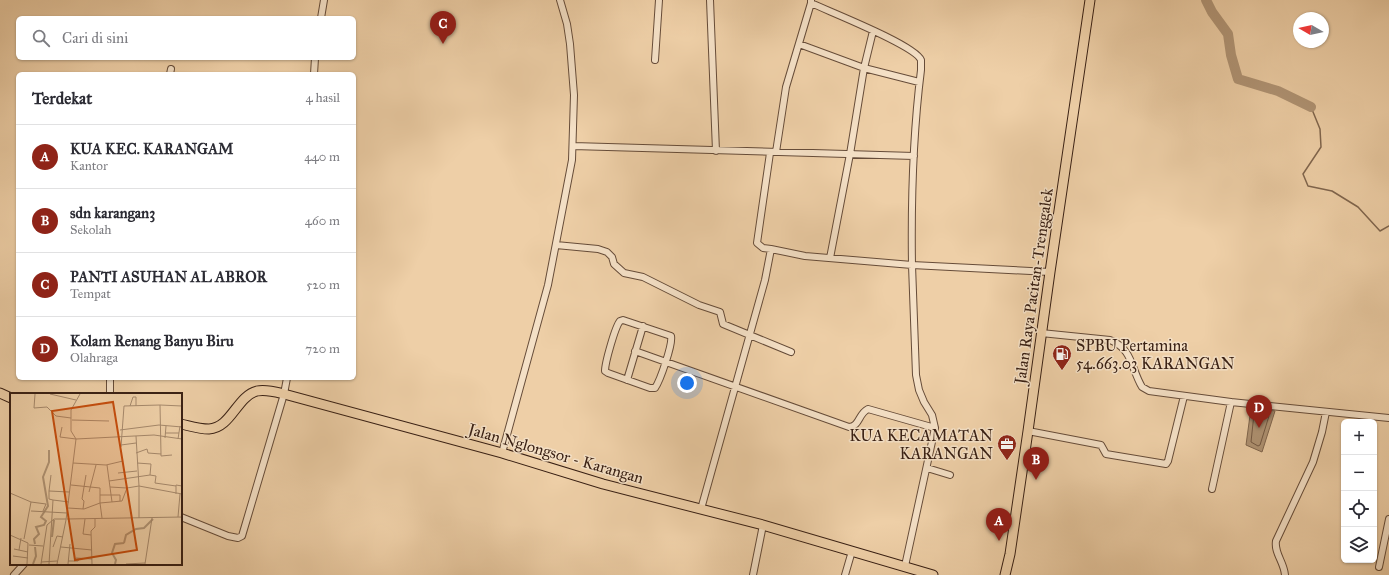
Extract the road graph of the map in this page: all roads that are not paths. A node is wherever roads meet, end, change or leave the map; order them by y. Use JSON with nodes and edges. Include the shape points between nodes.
{"nodes":[{"id":1,"x":324,"y":0,"type":"edge"},
{"id":2,"x":560,"y":0,"type":"edge"},
{"id":3,"x":659,"y":0,"type":"edge"},
{"id":4,"x":710,"y":0,"type":"edge"},
{"id":5,"x":1090,"y":0,"type":"edge"},
{"id":6,"x":811,"y":2,"type":"edge"},
{"id":7,"x":321,"y":16,"type":"edge"},
{"id":8,"x":873,"y":31,"type":"junction"},
{"id":9,"x":799,"y":44,"type":"junction"},
{"id":10,"x":315,"y":60,"type":"edge"},
{"id":11,"x":655,"y":60,"type":"dead end"},
{"id":12,"x":864,"y":68,"type":"junction"},
{"id":13,"x":314,"y":72,"type":"edge"},
{"id":14,"x":919,"y":82,"type":"junction"},
{"id":15,"x":573,"y":146,"type":"junction"},
{"id":16,"x":716,"y":151,"type":"junction"},
{"id":17,"x":773,"y":152,"type":"junction"},
{"id":18,"x":850,"y":154,"type":"junction"},
{"id":19,"x":914,"y":156,"type":"junction"},
{"id":20,"x":556,"y":245,"type":"junction"},
{"id":21,"x":772,"y":249,"type":"junction"},
{"id":22,"x":830,"y":258,"type":"junction"},
{"id":23,"x":912,"y":265,"type":"junction"},
{"id":24,"x":1050,"y":272,"type":"junction"},
{"id":25,"x":643,"y":326,"type":"junction"},
{"id":26,"x":1041,"y":333,"type":"junction"},
{"id":27,"x":749,"y":334,"type":"junction"},
{"id":28,"x":635,"y":351,"type":"junction"},
{"id":29,"x":791,"y":352,"type":"dead end"},
{"id":30,"x":666,"y":362,"type":"junction"},
{"id":31,"x":110,"y":380,"type":"edge"},
{"id":32,"x":287,"y":380,"type":"edge"},
{"id":33,"x":627,"y":380,"type":"junction"},
{"id":34,"x":734,"y":387,"type":"junction"},
{"id":35,"x":0,"y":393,"type":"edge"},
{"id":36,"x":110,"y":393,"type":"edge"},
{"id":37,"x":284,"y":394,"type":"junction"},
{"id":38,"x":1184,"y":396,"type":"junction"},
{"id":39,"x":10,"y":398,"type":"edge"},
{"id":40,"x":1231,"y":402,"type":"junction"},
{"id":41,"x":1326,"y":412,"type":"junction"},
{"id":42,"x":1389,"y":418,"type":"edge"},
{"id":43,"x":182,"y":424,"type":"edge"},
{"id":44,"x":935,"y":428,"type":"junction"},
{"id":45,"x":1028,"y":431,"type":"junction"},
{"id":46,"x":502,"y":453,"type":"junction"},
{"id":47,"x":927,"y":468,"type":"junction"},
{"id":48,"x":950,"y":475,"type":"dead end"},
{"id":49,"x":1212,"y":489,"type":"dead end"},
{"id":50,"x":701,"y":509,"type":"junction"},
{"id":51,"x":182,"y":517,"type":"edge"},
{"id":52,"x":1389,"y":519,"type":"edge"},
{"id":53,"x":763,"y":526,"type":"junction"},
{"id":54,"x":1387,"y":540,"type":"edge"},
{"id":55,"x":852,"y":551,"type":"junction"},
{"id":56,"x":23,"y":565,"type":"edge"},
{"id":57,"x":905,"y":566,"type":"junction"},
{"id":58,"x":1379,"y":567,"type":"dead end"},
{"id":59,"x":14,"y":575,"type":"edge"},
{"id":60,"x":753,"y":575,"type":"edge"},
{"id":61,"x":845,"y":575,"type":"edge"},
{"id":62,"x":933,"y":575,"type":"edge"},
{"id":63,"x":1005,"y":575,"type":"edge"},
{"id":64,"x":1285,"y":575,"type":"edge"}],
"edges":[{"from":1,"to":7,"type":"street"},
{"from":2,"to":15,"type":"street","via":[[570,44],[574,95]]},
{"from":3,"to":11,"type":"street"},
{"from":4,"to":16,"type":"street"},
{"from":5,"to":24,"type":"highway","name":"Jalan Raya Pacitan-Trenggalek"},
{"from":6,"to":8,"type":"street"},
{"from":6,"to":9,"type":"street"},
{"from":8,"to":12,"type":"street"},
{"from":8,"to":14,"type":"street","via":[[894,39],[916,54],[921,60]]},
{"from":9,"to":12,"type":"street"},
{"from":9,"to":17,"type":"street","via":[[786,87]]},
{"from":10,"to":13,"type":"street"},
{"from":12,"to":14,"type":"street"},
{"from":12,"to":18,"type":"street"},
{"from":14,"to":19,"type":"street"},
{"from":15,"to":16,"type":"street"},
{"from":15,"to":20,"type":"street"},
{"from":16,"to":17,"type":"street"},
{"from":17,"to":18,"type":"street"},
{"from":17,"to":21,"type":"street","via":[[757,243],[764,248]]},
{"from":18,"to":19,"type":"street"},
{"from":18,"to":22,"type":"street"},
{"from":19,"to":23,"type":"street"},
{"from":20,"to":27,"type":"street","via":[[607,252],[614,264],[624,273],[644,277],[699,306],[720,312],[723,324]]},
{"from":20,"to":46,"type":"street","via":[[548,285]]},
{"from":21,"to":22,"type":"street"},
{"from":21,"to":27,"type":"street"},
{"from":22,"to":23,"type":"street"},
{"from":23,"to":24,"type":"street"},
{"from":23,"to":44,"type":"street","via":[[916,375]]},
{"from":24,"to":26,"type":"highway","name":"Jalan Raya Pacitan-Trenggalek"},
{"from":25,"to":28,"type":"street"},
{"from":25,"to":30,"type":"street","via":[[671,336]]},
{"from":25,"to":33,"type":"street","via":[[623,320],[617,326],[605,371]]},
{"from":26,"to":38,"type":"street","via":[[1110,340],[1122,347],[1131,360],[1142,387]]},
{"from":26,"to":45,"type":"highway","name":"Jalan Raya Pacitan-Trenggalek"},
{"from":27,"to":29,"type":"street"},
{"from":27,"to":34,"type":"street"},
{"from":28,"to":30,"type":"street"},
{"from":28,"to":33,"type":"street"},
{"from":30,"to":33,"type":"street","via":[[655,388]]},
{"from":30,"to":34,"type":"street"},
{"from":31,"to":36,"type":"street"},
{"from":32,"to":37,"type":"street"},
{"from":34,"to":44,"type":"street","via":[[849,427],[857,425],[863,411],[868,409]]},
{"from":34,"to":50,"type":"street"},
{"from":35,"to":39,"type":"highway"},
{"from":37,"to":43,"type":"highway","name":"Jalan Nglongsor - Karangan","via":[[256,391],[226,421],[210,429]]},
{"from":37,"to":46,"type":"highway","name":"Jalan Nglongsor - Karangan"},
{"from":37,"to":51,"type":"street","via":[[242,536],[228,536]]},
{"from":38,"to":40,"type":"street"},
{"from":38,"to":45,"type":"street","via":[[1166,464],[1106,454],[1101,444]]},
{"from":40,"to":41,"type":"street"},
{"from":40,"to":49,"type":"street"},
{"from":41,"to":42,"type":"street"},
{"from":41,"to":64,"type":"street","via":[[1313,462],[1276,541],[1276,549]]},
{"from":44,"to":47,"type":"street"},
{"from":45,"to":63,"type":"highway","name":"Jalan Raya Pacitan-Trenggalek"},
{"from":46,"to":50,"type":"highway","name":"Jalan Nglongsor - Karangan","via":[[603,484]]},
{"from":47,"to":48,"type":"street"},
{"from":47,"to":57,"type":"street"},
{"from":50,"to":53,"type":"highway","name":"Jalan Nglongsor - Karangan"},
{"from":52,"to":54,"type":"street"},
{"from":53,"to":55,"type":"highway","name":"Jalan Nglongsor - Karangan"},
{"from":53,"to":60,"type":"street"},
{"from":54,"to":58,"type":"street"},
{"from":55,"to":57,"type":"highway","name":"Jalan Nglongsor - Karangan"},
{"from":55,"to":61,"type":"street"},
{"from":56,"to":59,"type":"street"},
{"from":57,"to":62,"type":"highway","name":"Jalan Nglongsor - Karangan"}]}
